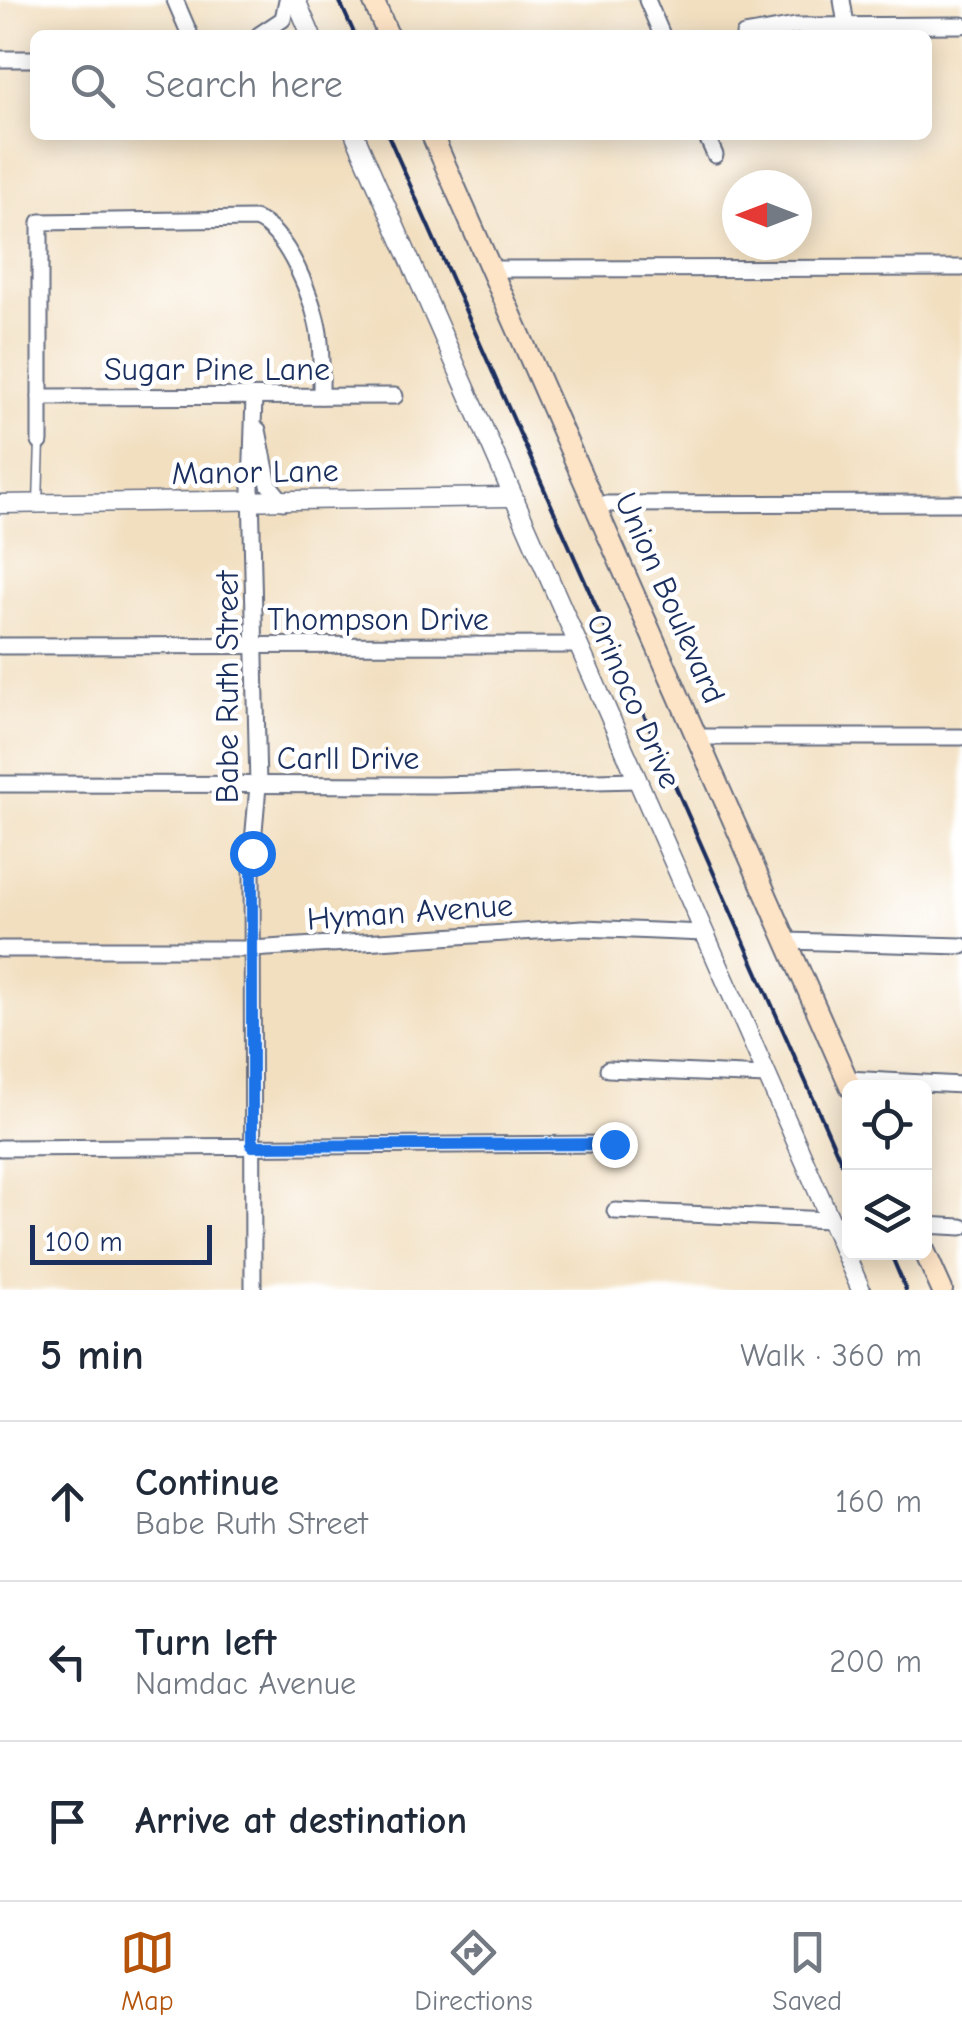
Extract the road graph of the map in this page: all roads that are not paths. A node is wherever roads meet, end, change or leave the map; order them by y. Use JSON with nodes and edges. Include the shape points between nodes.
{"nodes":[{"id":1,"x":174,"y":0,"type":"edge"},
{"id":2,"x":287,"y":0,"type":"edge"},
{"id":3,"x":296,"y":0,"type":"edge"},
{"id":4,"x":373,"y":0,"type":"edge"},
{"id":5,"x":647,"y":0,"type":"edge"},
{"id":6,"x":842,"y":0,"type":"edge"},
{"id":7,"x":846,"y":24,"type":"junction"},
{"id":8,"x":962,"y":25,"type":"edge"},
{"id":9,"x":188,"y":30,"type":"edge"},
{"id":10,"x":266,"y":30,"type":"edge"},
{"id":11,"x":309,"y":30,"type":"edge"},
{"id":12,"x":386,"y":30,"type":"edge"},
{"id":13,"x":660,"y":30,"type":"edge"},
{"id":14,"x":773,"y":30,"type":"edge"},
{"id":15,"x":0,"y":59,"type":"edge"},
{"id":16,"x":30,"y":59,"type":"edge"},
{"id":17,"x":356,"y":140,"type":"edge"},
{"id":18,"x":434,"y":140,"type":"edge"},
{"id":19,"x":708,"y":140,"type":"edge"},
{"id":20,"x":715,"y":155,"type":"dead end"},
{"id":21,"x":962,"y":268,"type":"edge"},
{"id":22,"x":490,"y":269,"type":"junction"},
{"id":23,"x":321,"y":396,"type":"junction"},
{"id":24,"x":395,"y":396,"type":"dead end"},
{"id":25,"x":40,"y":397,"type":"junction"},
{"id":26,"x":254,"y":402,"type":"junction"},
{"id":27,"x":40,"y":442,"type":"joint"},
{"id":28,"x":511,"y":497,"type":"junction"},
{"id":29,"x":284,"y":502,"type":"junction"},
{"id":30,"x":253,"y":503,"type":"junction"},
{"id":31,"x":0,"y":504,"type":"edge"},
{"id":32,"x":38,"y":504,"type":"junction"},
{"id":33,"x":596,"y":504,"type":"junction"},
{"id":34,"x":962,"y":504,"type":"edge"},
{"id":35,"x":577,"y":645,"type":"junction"},
{"id":36,"x":0,"y":646,"type":"edge"},
{"id":37,"x":254,"y":647,"type":"junction"},
{"id":38,"x":698,"y":736,"type":"junction"},
{"id":39,"x":962,"y":736,"type":"edge"},
{"id":40,"x":636,"y":780,"type":"junction"},
{"id":41,"x":0,"y":784,"type":"edge"},
{"id":42,"x":258,"y":786,"type":"junction"},
{"id":43,"x":704,"y":932,"type":"junction"},
{"id":44,"x":787,"y":941,"type":"junction"},
{"id":45,"x":962,"y":946,"type":"edge"},
{"id":46,"x":0,"y":948,"type":"edge"},
{"id":47,"x":252,"y":949,"type":"junction"},
{"id":48,"x":608,"y":1070,"type":"dead end"},
{"id":49,"x":766,"y":1076,"type":"junction"},
{"id":50,"x":847,"y":1080,"type":"edge"},
{"id":51,"x":932,"y":1085,"type":"edge"},
{"id":52,"x":962,"y":1085,"type":"edge"},
{"id":53,"x":614,"y":1144,"type":"dead end"},
{"id":54,"x":252,"y":1146,"type":"junction"},
{"id":55,"x":0,"y":1148,"type":"edge"},
{"id":56,"x":615,"y":1211,"type":"dead end"},
{"id":57,"x":830,"y":1220,"type":"junction"},
{"id":58,"x":932,"y":1225,"type":"edge"},
{"id":59,"x":962,"y":1227,"type":"edge"},
{"id":60,"x":928,"y":1260,"type":"edge"},
{"id":61,"x":253,"y":1290,"type":"edge"},
{"id":62,"x":860,"y":1290,"type":"edge"},
{"id":63,"x":942,"y":1290,"type":"edge"}],
"edges":[{"from":1,"to":9,"type":"street"},
{"from":2,"to":10,"type":"street","via":[[282,19]]},
{"from":3,"to":11,"type":"street"},
{"from":4,"to":12,"type":"main road"},
{"from":5,"to":13,"type":"street"},
{"from":6,"to":7,"type":"street"},
{"from":7,"to":8,"type":"street"},
{"from":7,"to":14,"type":"street"},
{"from":15,"to":16,"type":"street"},
{"from":17,"to":28,"type":"street","name":"Orinoco Drive"},
{"from":18,"to":22,"type":"main road","name":"Union Boulevard"},
{"from":19,"to":20,"type":"street"},
{"from":21,"to":22,"type":"street"},
{"from":22,"to":33,"type":"main road","name":"Union Boulevard"},
{"from":23,"to":24,"type":"street","name":"Sugar Pine Lane"},
{"from":23,"to":25,"type":"street","via":[[314,310],[284,244],[255,219],[40,222]]},
{"from":23,"to":26,"type":"street","name":"Sugar Pine Lane"},
{"from":25,"to":26,"type":"street","name":"Sugar Pine Lane"},
{"from":25,"to":27,"type":"street"},
{"from":26,"to":29,"type":"street","via":[[269,484]]},
{"from":26,"to":30,"type":"street","name":"Babe Ruth Street"},
{"from":27,"to":32,"type":"lane"},
{"from":28,"to":29,"type":"street","name":"Manor Lane"},
{"from":28,"to":35,"type":"street","name":"Orinoco Drive"},
{"from":29,"to":30,"type":"street","name":"Manor Lane"},
{"from":30,"to":32,"type":"street","name":"Manor Lane"},
{"from":30,"to":37,"type":"street","name":"Babe Ruth Street"},
{"from":31,"to":32,"type":"street","name":"Manor Lane"},
{"from":33,"to":34,"type":"street"},
{"from":33,"to":38,"type":"main road","name":"Union Boulevard"},
{"from":35,"to":37,"type":"street","name":"Thompson Drive"},
{"from":35,"to":40,"type":"street","name":"Orinoco Drive"},
{"from":36,"to":37,"type":"street","name":"Thompson Drive"},
{"from":37,"to":42,"type":"street","name":"Babe Ruth Street"},
{"from":38,"to":39,"type":"street"},
{"from":38,"to":44,"type":"main road","name":"Union Boulevard"},
{"from":40,"to":42,"type":"street","name":"Carll Drive"},
{"from":40,"to":43,"type":"street","name":"Orinoco Drive"},
{"from":41,"to":42,"type":"street","name":"Carll Drive"},
{"from":42,"to":47,"type":"street","name":"Babe Ruth Street"},
{"from":43,"to":47,"type":"street","name":"Hyman Avenue","via":[[583,928]]},
{"from":43,"to":49,"type":"street","name":"Orinoco Drive"},
{"from":44,"to":45,"type":"street"},
{"from":44,"to":50,"type":"main road","name":"Union Boulevard"},
{"from":46,"to":47,"type":"street","name":"Hyman Avenue"},
{"from":47,"to":54,"type":"street","name":"Babe Ruth Street"},
{"from":48,"to":49,"type":"street"},
{"from":49,"to":57,"type":"street","name":"Orinoco Drive"},
{"from":51,"to":52,"type":"street"},
{"from":53,"to":54,"type":"street"},
{"from":54,"to":55,"type":"street"},
{"from":54,"to":61,"type":"street","name":"Babe Ruth Street"},
{"from":56,"to":57,"type":"street"},
{"from":57,"to":62,"type":"street","name":"Orinoco Drive"},
{"from":58,"to":59,"type":"street"},
{"from":60,"to":63,"type":"main road"}]}
